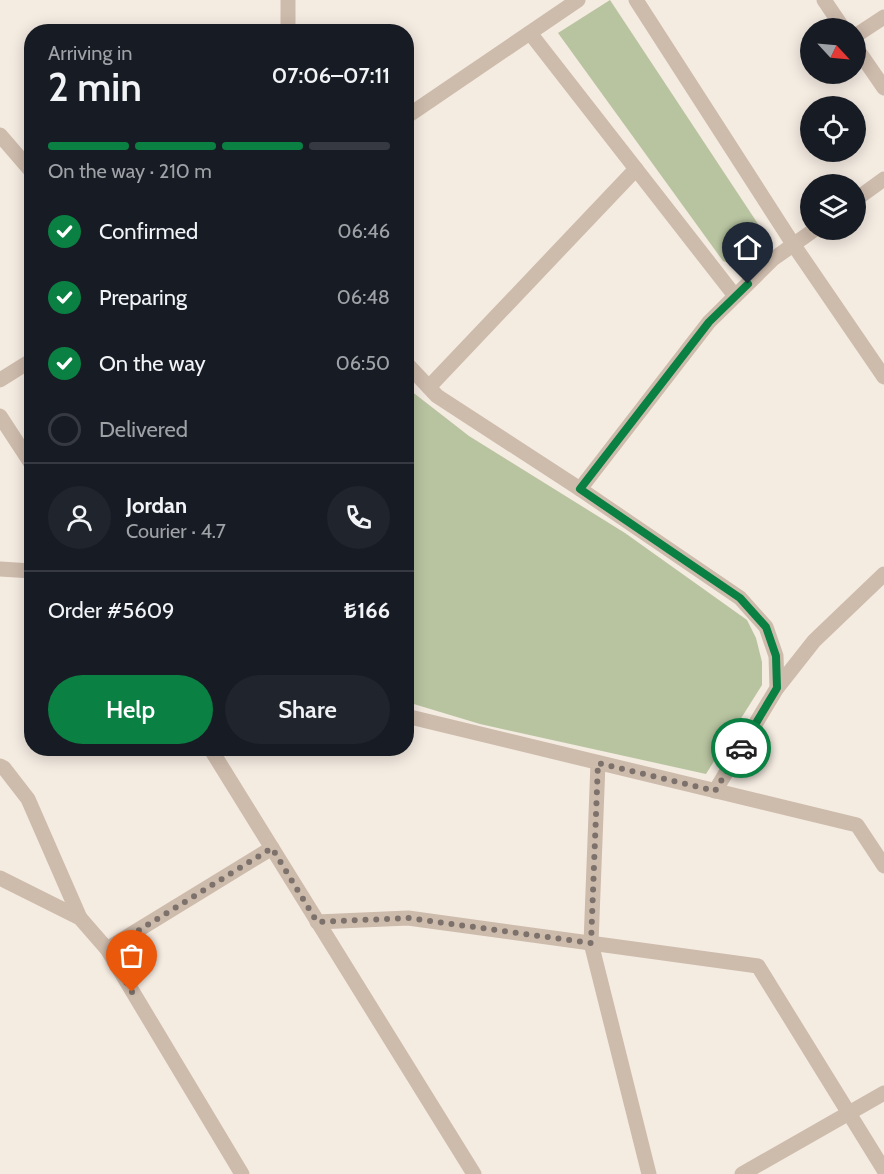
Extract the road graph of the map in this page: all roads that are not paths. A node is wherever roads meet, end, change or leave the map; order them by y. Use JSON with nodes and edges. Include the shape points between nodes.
{"nodes":[{"id":1,"x":288,"y":0,"type":"edge"},
{"id":2,"x":578,"y":0,"type":"edge"},
{"id":3,"x":636,"y":0,"type":"edge"},
{"id":4,"x":824,"y":0,"type":"edge"},
{"id":5,"x":884,"y":17,"type":"edge"},
{"id":6,"x":836,"y":18,"type":"edge"},
{"id":7,"x":288,"y":24,"type":"edge"},
{"id":8,"x":866,"y":29,"type":"edge"},
{"id":9,"x":530,"y":33,"type":"junction"},
{"id":10,"x":866,"y":61,"type":"edge"},
{"id":11,"x":884,"y":88,"type":"edge"},
{"id":12,"x":414,"y":112,"type":"edge"},
{"id":13,"x":0,"y":135,"type":"edge"},
{"id":14,"x":24,"y":163,"type":"edge"},
{"id":15,"x":636,"y":169,"type":"junction"},
{"id":16,"x":884,"y":179,"type":"edge"},
{"id":17,"x":866,"y":192,"type":"edge"},
{"id":18,"x":800,"y":239,"type":"edge"},
{"id":19,"x":793,"y":244,"type":"junction"},
{"id":20,"x":735,"y":296,"type":"junction"},
{"id":21,"x":24,"y":365,"type":"edge"},
{"id":22,"x":414,"y":371,"type":"edge"},
{"id":23,"x":884,"y":377,"type":"edge"},
{"id":24,"x":0,"y":380,"type":"edge"},
{"id":25,"x":429,"y":387,"type":"junction"},
{"id":26,"x":0,"y":416,"type":"edge"},
{"id":27,"x":24,"y":453,"type":"edge"},
{"id":28,"x":580,"y":489,"type":"junction"},
{"id":29,"x":0,"y":569,"type":"edge"},
{"id":30,"x":24,"y":570,"type":"edge"},
{"id":31,"x":884,"y":574,"type":"edge"},
{"id":32,"x":777,"y":688,"type":"junction"},
{"id":33,"x":414,"y":718,"type":"edge"},
{"id":34,"x":215,"y":756,"type":"edge"},
{"id":35,"x":598,"y":763,"type":"junction"},
{"id":36,"x":0,"y":766,"type":"edge"},
{"id":37,"x":715,"y":791,"type":"junction"},
{"id":38,"x":272,"y":848,"type":"junction"},
{"id":39,"x":884,"y":866,"type":"edge"},
{"id":40,"x":0,"y":878,"type":"edge"},
{"id":41,"x":80,"y":918,"type":"junction"},
{"id":42,"x":317,"y":922,"type":"junction"},
{"id":43,"x":591,"y":943,"type":"junction"},
{"id":44,"x":107,"y":950,"type":"junction"},
{"id":45,"x":884,"y":1093,"type":"edge"},
{"id":46,"x":849,"y":1113,"type":"junction"},
{"id":47,"x":884,"y":1170,"type":"edge"},
{"id":48,"x":242,"y":1174,"type":"edge"},
{"id":49,"x":474,"y":1174,"type":"edge"},
{"id":50,"x":649,"y":1174,"type":"edge"},
{"id":51,"x":742,"y":1174,"type":"edge"}],
"edges":[{"from":1,"to":7,"type":"street"},
{"from":2,"to":9,"type":"street"},
{"from":3,"to":19,"type":"street"},
{"from":4,"to":6,"type":"street"},
{"from":5,"to":8,"type":"street"},
{"from":9,"to":12,"type":"street"},
{"from":9,"to":15,"type":"street"},
{"from":10,"to":11,"type":"street"},
{"from":13,"to":14,"type":"street"},
{"from":15,"to":20,"type":"street"},
{"from":15,"to":25,"type":"street"},
{"from":16,"to":17,"type":"street"},
{"from":18,"to":19,"type":"street"},
{"from":19,"to":20,"type":"street"},
{"from":19,"to":23,"type":"street"},
{"from":20,"to":28,"type":"street","via":[[709,322]]},
{"from":21,"to":24,"type":"street"},
{"from":22,"to":25,"type":"street"},
{"from":25,"to":28,"type":"street"},
{"from":26,"to":27,"type":"street"},
{"from":28,"to":32,"type":"street","via":[[740,598],[766,627],[776,656]]},
{"from":29,"to":30,"type":"street"},
{"from":31,"to":32,"type":"street","via":[[814,641]]},
{"from":32,"to":37,"type":"street"},
{"from":33,"to":35,"type":"street"},
{"from":34,"to":38,"type":"street"},
{"from":35,"to":37,"type":"street"},
{"from":35,"to":43,"type":"street"},
{"from":36,"to":41,"type":"street","via":[[28,799]]},
{"from":37,"to":39,"type":"street","via":[[857,825]]},
{"from":38,"to":42,"type":"street"},
{"from":38,"to":44,"type":"street"},
{"from":40,"to":41,"type":"street"},
{"from":41,"to":44,"type":"street"},
{"from":42,"to":43,"type":"street","via":[[408,918]]},
{"from":42,"to":49,"type":"street"},
{"from":43,"to":46,"type":"street","via":[[758,966]]},
{"from":43,"to":50,"type":"street"},
{"from":44,"to":48,"type":"street"},
{"from":45,"to":46,"type":"street"},
{"from":46,"to":47,"type":"street"},
{"from":46,"to":51,"type":"street"}]}
